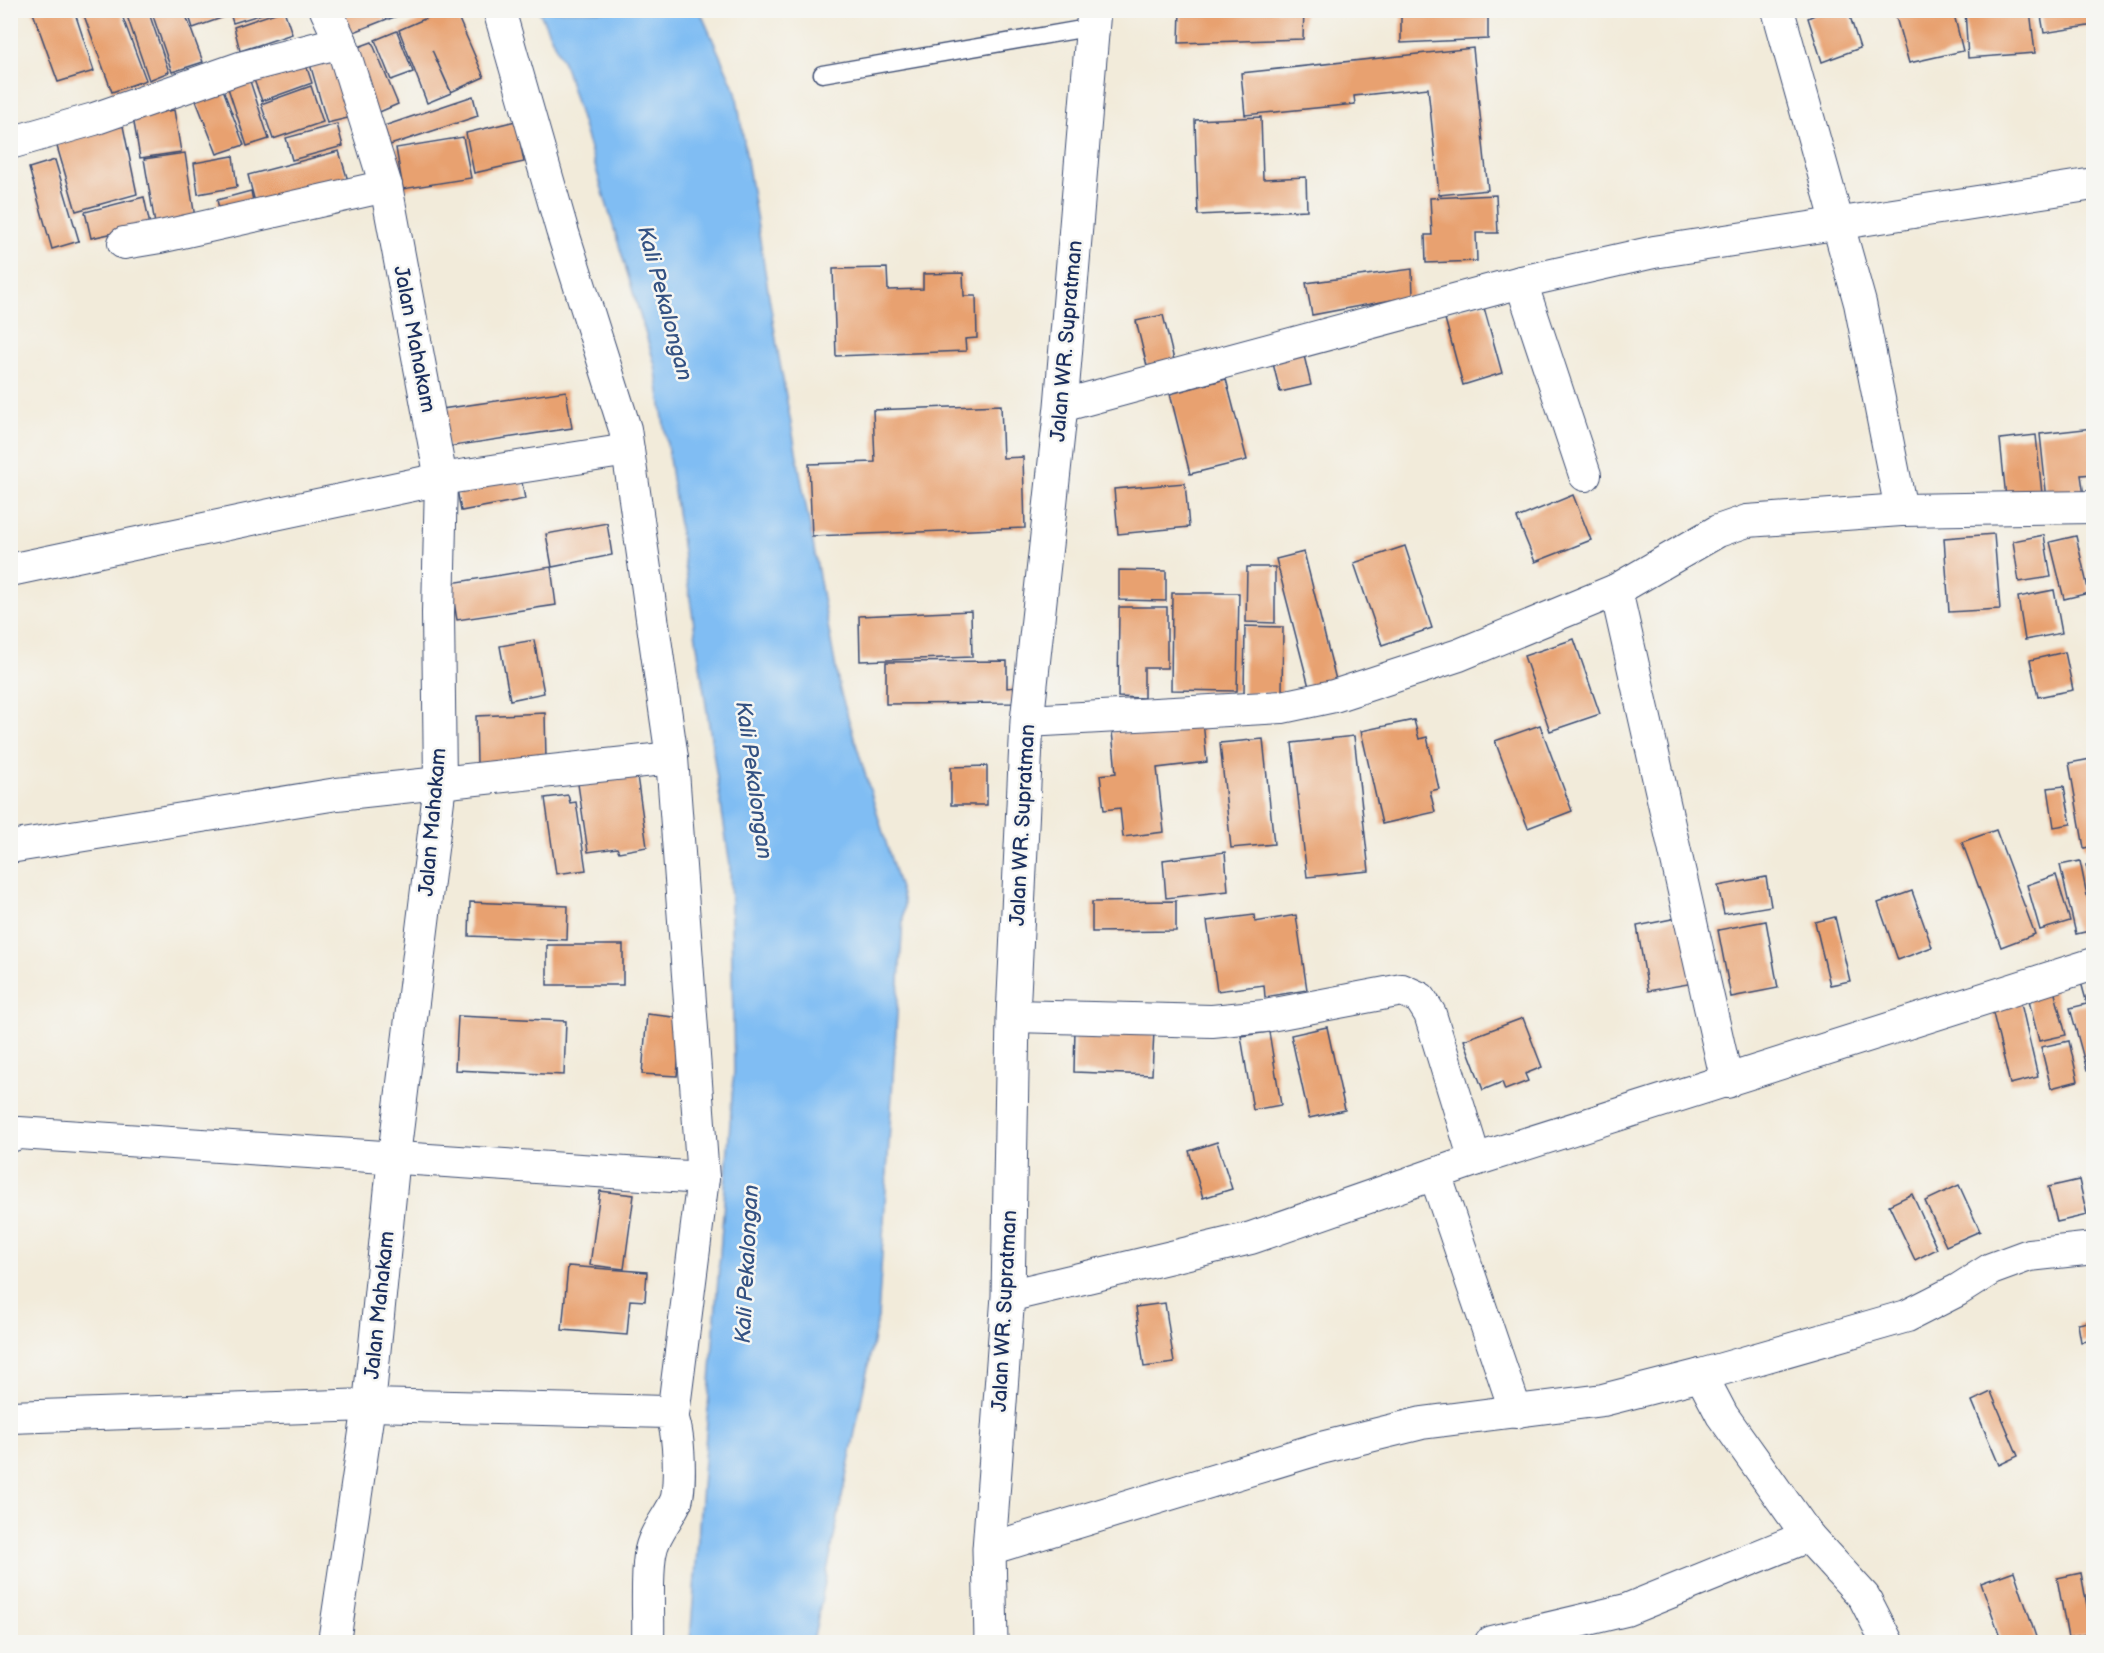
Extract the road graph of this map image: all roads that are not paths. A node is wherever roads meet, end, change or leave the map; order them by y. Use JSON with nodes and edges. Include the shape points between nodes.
{"nodes":[{"id":1,"x":326,"y":10,"type":"edge"},
{"id":2,"x":499,"y":10,"type":"edge"},
{"id":3,"x":1778,"y":10,"type":"edge"},
{"id":4,"x":1093,"y":20,"type":"edge"},
{"id":5,"x":341,"y":42,"type":"junction"},
{"id":6,"x":822,"y":74,"type":"dead end"},
{"id":7,"x":10,"y":143,"type":"edge"},
{"id":8,"x":2094,"y":184,"type":"edge"},
{"id":9,"x":386,"y":186,"type":"junction"},
{"id":10,"x":1839,"y":225,"type":"junction"},
{"id":11,"x":124,"y":243,"type":"dead end"},
{"id":12,"x":1521,"y":282,"type":"junction"},
{"id":13,"x":1061,"y":406,"type":"junction"},
{"id":14,"x":628,"y":450,"type":"junction"},
{"id":15,"x":1585,"y":475,"type":"dead end"},
{"id":16,"x":441,"y":479,"type":"junction"},
{"id":17,"x":2094,"y":507,"type":"edge"},
{"id":18,"x":1901,"y":510,"type":"junction"},
{"id":19,"x":10,"y":570,"type":"edge"},
{"id":20,"x":1616,"y":590,"type":"junction"},
{"id":21,"x":1027,"y":720,"type":"junction"},
{"id":22,"x":672,"y":758,"type":"junction"},
{"id":23,"x":440,"y":784,"type":"junction"},
{"id":24,"x":10,"y":847,"type":"edge"},
{"id":25,"x":2094,"y":964,"type":"edge"},
{"id":26,"x":1014,"y":1016,"type":"junction"},
{"id":27,"x":1727,"y":1082,"type":"junction"},
{"id":28,"x":10,"y":1136,"type":"edge"},
{"id":29,"x":394,"y":1156,"type":"junction"},
{"id":30,"x":1475,"y":1160,"type":"junction"},
{"id":31,"x":1435,"y":1174,"type":"junction"},
{"id":32,"x":703,"y":1178,"type":"junction"},
{"id":33,"x":2094,"y":1248,"type":"edge"},
{"id":34,"x":1008,"y":1296,"type":"junction"},
{"id":35,"x":1701,"y":1375,"type":"junction"},
{"id":36,"x":369,"y":1405,"type":"junction"},
{"id":37,"x":1516,"y":1412,"type":"junction"},
{"id":38,"x":673,"y":1415,"type":"junction"},
{"id":39,"x":10,"y":1417,"type":"edge"},
{"id":40,"x":1808,"y":1536,"type":"junction"},
{"id":41,"x":989,"y":1549,"type":"junction"},
{"id":42,"x":334,"y":1642,"type":"edge"},
{"id":43,"x":648,"y":1642,"type":"edge"},
{"id":44,"x":991,"y":1642,"type":"edge"},
{"id":45,"x":1491,"y":1642,"type":"edge"},
{"id":46,"x":1887,"y":1642,"type":"edge"}],
"edges":[{"from":1,"to":5,"type":"street","name":"Jalan Mahakam"},
{"from":2,"to":14,"type":"street","via":[[562,230],[625,429]]},
{"from":3,"to":10,"type":"street"},
{"from":4,"to":6,"type":"lane","via":[[1076,30]]},
{"from":4,"to":13,"type":"street","name":"Jalan WR. Supratman"},
{"from":5,"to":7,"type":"street","via":[[240,68],[94,119]]},
{"from":5,"to":9,"type":"street","name":"Jalan Mahakam"},
{"from":8,"to":10,"type":"street"},
{"from":9,"to":11,"type":"street"},
{"from":9,"to":16,"type":"street","name":"Jalan Mahakam"},
{"from":10,"to":12,"type":"street","via":[[1654,252]]},
{"from":10,"to":18,"type":"street","via":[[1860,303]]},
{"from":12,"to":13,"type":"street"},
{"from":12,"to":15,"type":"street"},
{"from":13,"to":21,"type":"street","name":"Jalan WR. Supratman"},
{"from":14,"to":16,"type":"street"},
{"from":14,"to":22,"type":"street"},
{"from":16,"to":19,"type":"street"},
{"from":16,"to":23,"type":"street","name":"Jalan Mahakam"},
{"from":17,"to":18,"type":"street"},
{"from":18,"to":20,"type":"street","via":[[1747,521],[1718,531]]},
{"from":20,"to":21,"type":"street","via":[[1459,655],[1282,707]]},
{"from":20,"to":27,"type":"street"},
{"from":21,"to":26,"type":"street","name":"Jalan WR. Supratman"},
{"from":22,"to":23,"type":"street"},
{"from":22,"to":32,"type":"street"},
{"from":23,"to":24,"type":"street","via":[[337,794]]},
{"from":23,"to":29,"type":"street","name":"Jalan Mahakam"},
{"from":25,"to":27,"type":"street"},
{"from":26,"to":30,"type":"street","via":[[1212,1020],[1265,1016],[1402,990],[1420,998],[1430,1014]]},
{"from":26,"to":34,"type":"street","name":"Jalan WR. Supratman"},
{"from":27,"to":30,"type":"street"},
{"from":28,"to":29,"type":"street","via":[[19,1133]]},
{"from":29,"to":32,"type":"street"},
{"from":29,"to":36,"type":"street","name":"Jalan Mahakam"},
{"from":30,"to":31,"type":"street"},
{"from":31,"to":34,"type":"street","via":[[1251,1238]]},
{"from":31,"to":37,"type":"street"},
{"from":32,"to":38,"type":"street"},
{"from":33,"to":35,"type":"street","via":[[2029,1255],[1991,1269],[1907,1316]]},
{"from":34,"to":41,"type":"street","name":"Jalan WR. Supratman"},
{"from":35,"to":37,"type":"street","via":[[1603,1400]]},
{"from":35,"to":40,"type":"street","via":[[1722,1415]]},
{"from":36,"to":38,"type":"street"},
{"from":36,"to":39,"type":"street"},
{"from":36,"to":42,"type":"street","name":"Jalan Mahakam"},
{"from":37,"to":41,"type":"street","via":[[1422,1423],[1322,1448]]},
{"from":38,"to":43,"type":"street","via":[[680,1482],[676,1500],[650,1555]]},
{"from":40,"to":45,"type":"street","via":[[1626,1610]]},
{"from":40,"to":46,"type":"street","via":[[1864,1597]]},
{"from":41,"to":44,"type":"street","name":"Jalan WR. Supratman"}]}
